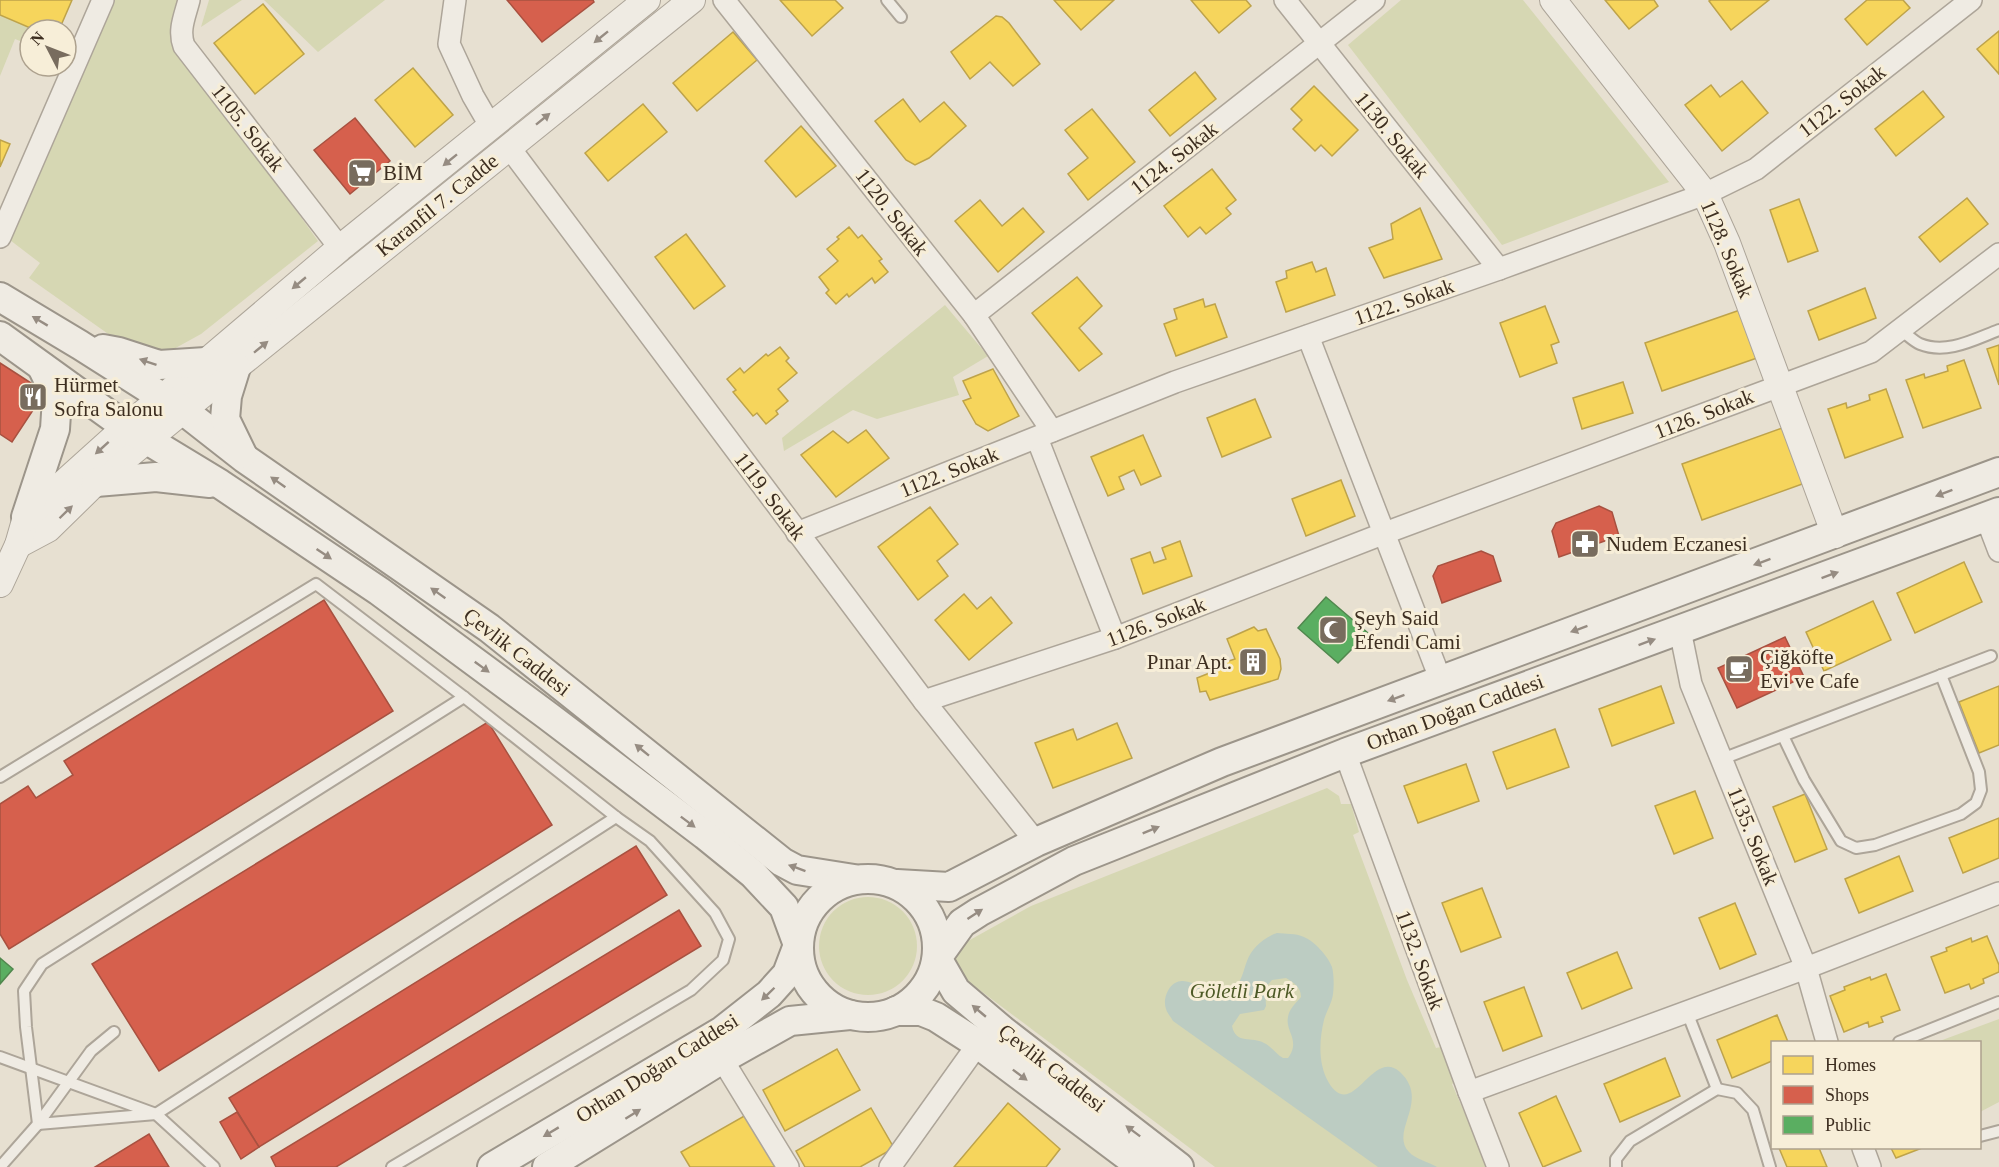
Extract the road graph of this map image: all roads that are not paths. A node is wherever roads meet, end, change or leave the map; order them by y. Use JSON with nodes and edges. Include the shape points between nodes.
{"nodes":[{"id":1,"x":103,"y":0,"type":"edge"},
{"id":2,"x":189,"y":0,"type":"edge"},
{"id":3,"x":454,"y":0,"type":"edge"},
{"id":4,"x":647,"y":0,"type":"edge"},
{"id":5,"x":692,"y":0,"type":"edge"},
{"id":6,"x":724,"y":0,"type":"edge"},
{"id":7,"x":886,"y":0,"type":"edge"},
{"id":8,"x":1285,"y":0,"type":"edge"},
{"id":9,"x":1374,"y":0,"type":"edge"},
{"id":10,"x":1553,"y":0,"type":"edge"},
{"id":11,"x":1971,"y":0,"type":"edge"},
{"id":12,"x":901,"y":17,"type":"dead end"},
{"id":13,"x":1320,"y":44,"type":"junction"},
{"id":14,"x":491,"y":127,"type":"junction"},
{"id":15,"x":509,"y":147,"type":"junction"},
{"id":16,"x":1705,"y":194,"type":"junction"},
{"id":17,"x":0,"y":237,"type":"edge"},
{"id":18,"x":340,"y":248,"type":"junction"},
{"id":19,"x":1999,"y":254,"type":"edge"},
{"id":20,"x":1499,"y":269,"type":"junction"},
{"id":21,"x":0,"y":297,"type":"edge"},
{"id":22,"x":974,"y":315,"type":"junction"},
{"id":23,"x":1900,"y":330,"type":"junction"},
{"id":24,"x":1999,"y":330,"type":"edge"},
{"id":25,"x":0,"y":336,"type":"edge"},
{"id":26,"x":1308,"y":336,"type":"junction"},
{"id":27,"x":80,"y":345,"type":"junction"},
{"id":28,"x":206,"y":362,"type":"junction"},
{"id":29,"x":42,"y":367,"type":"junction"},
{"id":30,"x":236,"y":367,"type":"junction"},
{"id":31,"x":1780,"y":385,"type":"junction"},
{"id":32,"x":173,"y":404,"type":"junction"},
{"id":33,"x":1045,"y":435,"type":"junction"},
{"id":34,"x":147,"y":440,"type":"junction"},
{"id":35,"x":244,"y":458,"type":"junction"},
{"id":36,"x":1999,"y":472,"type":"edge"},
{"id":37,"x":96,"y":482,"type":"junction"},
{"id":38,"x":220,"y":484,"type":"junction"},
{"id":39,"x":1993,"y":515,"type":"edge"},
{"id":40,"x":26,"y":517,"type":"junction"},
{"id":41,"x":797,"y":533,"type":"junction"},
{"id":42,"x":1385,"y":533,"type":"junction"},
{"id":43,"x":1835,"y":535,"type":"junction"},
{"id":44,"x":18,"y":545,"type":"junction"},
{"id":45,"x":1999,"y":551,"type":"edge"},
{"id":46,"x":0,"y":584,"type":"edge"},
{"id":47,"x":1680,"y":630,"type":"junction"},
{"id":48,"x":1115,"y":638,"type":"junction"},
{"id":49,"x":1991,"y":656,"type":"dead end"},
{"id":50,"x":1941,"y":675,"type":"junction"},
{"id":51,"x":1441,"y":681,"type":"junction"},
{"id":52,"x":464,"y":697,"type":"junction"},
{"id":53,"x":924,"y":701,"type":"junction"},
{"id":54,"x":1783,"y":736,"type":"junction"},
{"id":55,"x":1345,"y":753,"type":"junction"},
{"id":56,"x":1722,"y":759,"type":"junction"},
{"id":57,"x":0,"y":777,"type":"edge"},
{"id":58,"x":616,"y":817,"type":"junction"},
{"id":59,"x":1036,"y":842,"type":"junction"},
{"id":60,"x":854,"y":879,"type":"junction"},
{"id":61,"x":897,"y":884,"type":"junction"},
{"id":62,"x":1999,"y":893,"type":"edge"},
{"id":63,"x":798,"y":945,"type":"junction"},
{"id":64,"x":937,"y":958,"type":"junction"},
{"id":65,"x":1806,"y":968,"type":"junction"},
{"id":66,"x":1999,"y":1002,"type":"edge"},
{"id":67,"x":897,"y":1011,"type":"junction"},
{"id":68,"x":1687,"y":1012,"type":"junction"},
{"id":69,"x":850,"y":1015,"type":"junction"},
{"id":70,"x":114,"y":1032,"type":"dead end"},
{"id":71,"x":1827,"y":1041,"type":"edge"},
{"id":72,"x":1907,"y":1041,"type":"edge"},
{"id":73,"x":978,"y":1044,"type":"junction"},
{"id":74,"x":0,"y":1057,"type":"edge"},
{"id":75,"x":722,"y":1059,"type":"junction"},
{"id":76,"x":31,"y":1069,"type":"junction"},
{"id":77,"x":68,"y":1081,"type":"junction"},
{"id":78,"x":1717,"y":1089,"type":"junction"},
{"id":79,"x":1468,"y":1092,"type":"junction"},
{"id":80,"x":156,"y":1114,"type":"junction"},
{"id":81,"x":38,"y":1124,"type":"junction"},
{"id":82,"x":1999,"y":1131,"type":"edge"},
{"id":83,"x":1981,"y":1136,"type":"edge"},
{"id":84,"x":1863,"y":1149,"type":"edge"},
{"id":85,"x":0,"y":1167,"type":"edge"},
{"id":86,"x":214,"y":1167,"type":"edge"},
{"id":87,"x":392,"y":1167,"type":"edge"},
{"id":88,"x":492,"y":1167,"type":"edge"},
{"id":89,"x":547,"y":1167,"type":"edge"},
{"id":90,"x":788,"y":1167,"type":"edge"},
{"id":91,"x":890,"y":1167,"type":"edge"},
{"id":92,"x":1142,"y":1167,"type":"edge"},
{"id":93,"x":1179,"y":1167,"type":"edge"},
{"id":94,"x":1498,"y":1167,"type":"edge"},
{"id":95,"x":1616,"y":1167,"type":"edge"},
{"id":96,"x":1770,"y":1167,"type":"edge"},
{"id":97,"x":1870,"y":1167,"type":"edge"}],
"edges":[{"from":1,"to":17,"type":"street"},
{"from":2,"to":18,"type":"street","name":"1105. Sokak","via":[[181,29],[184,46]]},
{"from":3,"to":14,"type":"street","via":[[449,44]]},
{"from":4,"to":14,"type":"street","name":"Karanfil 7. Cadde","one_way":true},
{"from":15,"to":5,"type":"street","name":"Karanfil 7. Cadde","one_way":true},
{"from":6,"to":22,"type":"street","name":"1120. Sokak"},
{"from":7,"to":12,"type":"lane"},
{"from":8,"to":13,"type":"street","name":"1130. Sokak"},
{"from":9,"to":13,"type":"street","name":"1124. Sokak"},
{"from":10,"to":16,"type":"street","name":"1128. Sokak"},
{"from":11,"to":16,"type":"street","name":"1122. Sokak","via":[[1756,169]]},
{"from":13,"to":20,"type":"street","name":"1130. Sokak"},
{"from":13,"to":22,"type":"street","name":"1124. Sokak"},
{"from":14,"to":18,"type":"street","name":"Karanfil 7. Cadde","one_way":true},
{"from":30,"to":15,"type":"street","name":"Karanfil 7. Cadde","one_way":true},
{"from":15,"to":41,"type":"street","name":"1119. Sokak"},
{"from":16,"to":20,"type":"street","name":"1122. Sokak"},
{"from":16,"to":31,"type":"street","name":"1128. Sokak"},
{"from":18,"to":28,"type":"street","name":"Karanfil 7. Cadde","one_way":true},
{"from":19,"to":23,"type":"street","name":"1126. Sokak"},
{"from":20,"to":26,"type":"street","name":"1122. Sokak"},
{"from":27,"to":21,"type":"main road","one_way":true},
{"from":22,"to":33,"type":"street","name":"1120. Sokak"},
{"from":23,"to":24,"type":"lane","via":[[1918,343],[1946,347]]},
{"from":23,"to":31,"type":"street","name":"1126. Sokak","via":[[1871,352]]},
{"from":25,"to":29,"type":"main road","name":"Çevlik Caddesi"},
{"from":26,"to":33,"type":"street","name":"1122. Sokak","via":[[1175,382]]},
{"from":26,"to":42,"type":"street"},
{"from":28,"to":27,"type":"main road","one_way":true,"via":[[159,365]]},
{"from":27,"to":32,"type":"main road","name":"Çevlik Caddesi"},
{"from":28,"to":32,"type":"street","name":"Karanfil 7. Cadde"},
{"from":29,"to":34,"type":"main road","name":"Çevlik Caddesi"},
{"from":29,"to":40,"type":"main road","via":[[57,398],[55,429]]},
{"from":30,"to":32,"type":"street","name":"Karanfil 7. Cadde"},
{"from":30,"to":35,"type":"main road","via":[[225,419]]},
{"from":31,"to":42,"type":"street","name":"1126. Sokak"},
{"from":31,"to":43,"type":"street","name":"1128. Sokak"},
{"from":32,"to":34,"type":"street"},
{"from":32,"to":35,"type":"main road","name":"Çevlik Caddesi"},
{"from":33,"to":41,"type":"street","name":"1122. Sokak"},
{"from":33,"to":48,"type":"street","name":"1120. Sokak"},
{"from":34,"to":37,"type":"street"},
{"from":34,"to":38,"type":"main road","name":"Çevlik Caddesi"},
{"from":34,"to":40,"type":"street","one_way":true},
{"from":60,"to":35,"type":"main road","name":"Çevlik Caddesi","one_way":true,"via":[[797,870],[782,862],[489,628]]},
{"from":36,"to":43,"type":"main road","one_way":true},
{"from":37,"to":38,"type":"main road","via":[[156,477]]},
{"from":44,"to":37,"type":"street","one_way":true,"via":[[48,529]]},
{"from":38,"to":63,"type":"main road","name":"Çevlik Caddesi","one_way":true,"via":[[379,591],[705,835],[753,874],[784,907]]},
{"from":39,"to":45,"type":"street"},
{"from":47,"to":39,"type":"main road","name":"Orhan Doğan Caddesi","one_way":true},
{"from":40,"to":44,"type":"street"},
{"from":41,"to":53,"type":"street","name":"1119. Sokak"},
{"from":42,"to":48,"type":"street","name":"1126. Sokak"},
{"from":42,"to":51,"type":"street"},
{"from":43,"to":51,"type":"main road","one_way":true},
{"from":44,"to":46,"type":"street"},
{"from":55,"to":47,"type":"main road","name":"Orhan Doğan Caddesi","one_way":true},
{"from":47,"to":56,"type":"street","name":"1135. Sokak","via":[[1691,684]]},
{"from":48,"to":53,"type":"street","name":"1126. Sokak"},
{"from":49,"to":50,"type":"lane"},
{"from":50,"to":54,"type":"lane"},
{"from":50,"to":54,"type":"lane","via":[[1979,771],[1981,790],[1976,803],[1961,814],[1856,848],[1841,841]]},
{"from":51,"to":59,"type":"main road","one_way":true,"via":[[1222,762]]},
{"from":52,"to":57,"type":"lane","via":[[316,584]]},
{"from":52,"to":58,"type":"lane"},
{"from":52,"to":76,"type":"lane","via":[[42,964],[24,991]]},
{"from":53,"to":59,"type":"street","name":"1119. Sokak"},
{"from":54,"to":56,"type":"lane"},
{"from":64,"to":55,"type":"main road","name":"Orhan Doğan Caddesi","one_way":true,"via":[[962,923],[1074,861]]},
{"from":55,"to":79,"type":"street","name":"1132. Sokak"},
{"from":56,"to":65,"type":"street","name":"1135. Sokak"},
{"from":58,"to":80,"type":"lane"},
{"from":58,"to":87,"type":"lane","via":[[650,841],[715,912],[729,939],[723,960],[691,990]]},
{"from":59,"to":61,"type":"main road","via":[[949,887]]},
{"from":60,"to":61,"type":"main road","via":[[876,878]]},
{"from":60,"to":63,"type":"main road","via":[[833,887],[815,902],[803,922]]},
{"from":61,"to":64,"type":"main road","via":[[916,897],[930,914],[937,935]]},
{"from":62,"to":65,"type":"street"},
{"from":63,"to":69,"type":"main road","via":[[801,968],[812,989],[829,1006]]},
{"from":63,"to":88,"type":"main road","name":"Orhan Doğan Caddesi","one_way":true,"via":[[787,974],[769,994],[722,1031]]},
{"from":64,"to":67,"type":"main road","via":[[930,979],[916,998]]},
{"from":93,"to":64,"type":"main road","name":"Çevlik Caddesi","one_way":true,"via":[[956,991]]},
{"from":65,"to":68,"type":"street"},
{"from":65,"to":71,"type":"street","name":"1135. Sokak"},
{"from":66,"to":72,"type":"lane"},
{"from":67,"to":69,"type":"main road","via":[[874,1017]]},
{"from":67,"to":73,"type":"main road","name":"Çevlik Caddesi","via":[[921,1011],[936,1017]]},
{"from":68,"to":78,"type":"lane"},
{"from":68,"to":79,"type":"street"},
{"from":69,"to":75,"type":"main road","name":"Orhan Doğan Caddesi","via":[[790,1021]]},
{"from":70,"to":77,"type":"lane","via":[[91,1052]]},
{"from":73,"to":91,"type":"street"},
{"from":73,"to":92,"type":"main road","name":"Çevlik Caddesi","one_way":true},
{"from":74,"to":76,"type":"lane"},
{"from":89,"to":75,"type":"main road","name":"Orhan Doğan Caddesi","one_way":true},
{"from":75,"to":90,"type":"street"},
{"from":76,"to":77,"type":"lane"},
{"from":76,"to":81,"type":"lane"},
{"from":77,"to":80,"type":"lane"},
{"from":77,"to":81,"type":"lane"},
{"from":78,"to":95,"type":"lane","via":[[1630,1141],[1616,1159]]},
{"from":78,"to":96,"type":"lane","via":[[1737,1093],[1753,1110]]},
{"from":79,"to":94,"type":"street","name":"1132. Sokak"},
{"from":80,"to":81,"type":"lane"},
{"from":80,"to":86,"type":"lane"},
{"from":81,"to":85,"type":"lane"},
{"from":82,"to":83,"type":"lane"},
{"from":84,"to":97,"type":"street"}]}
